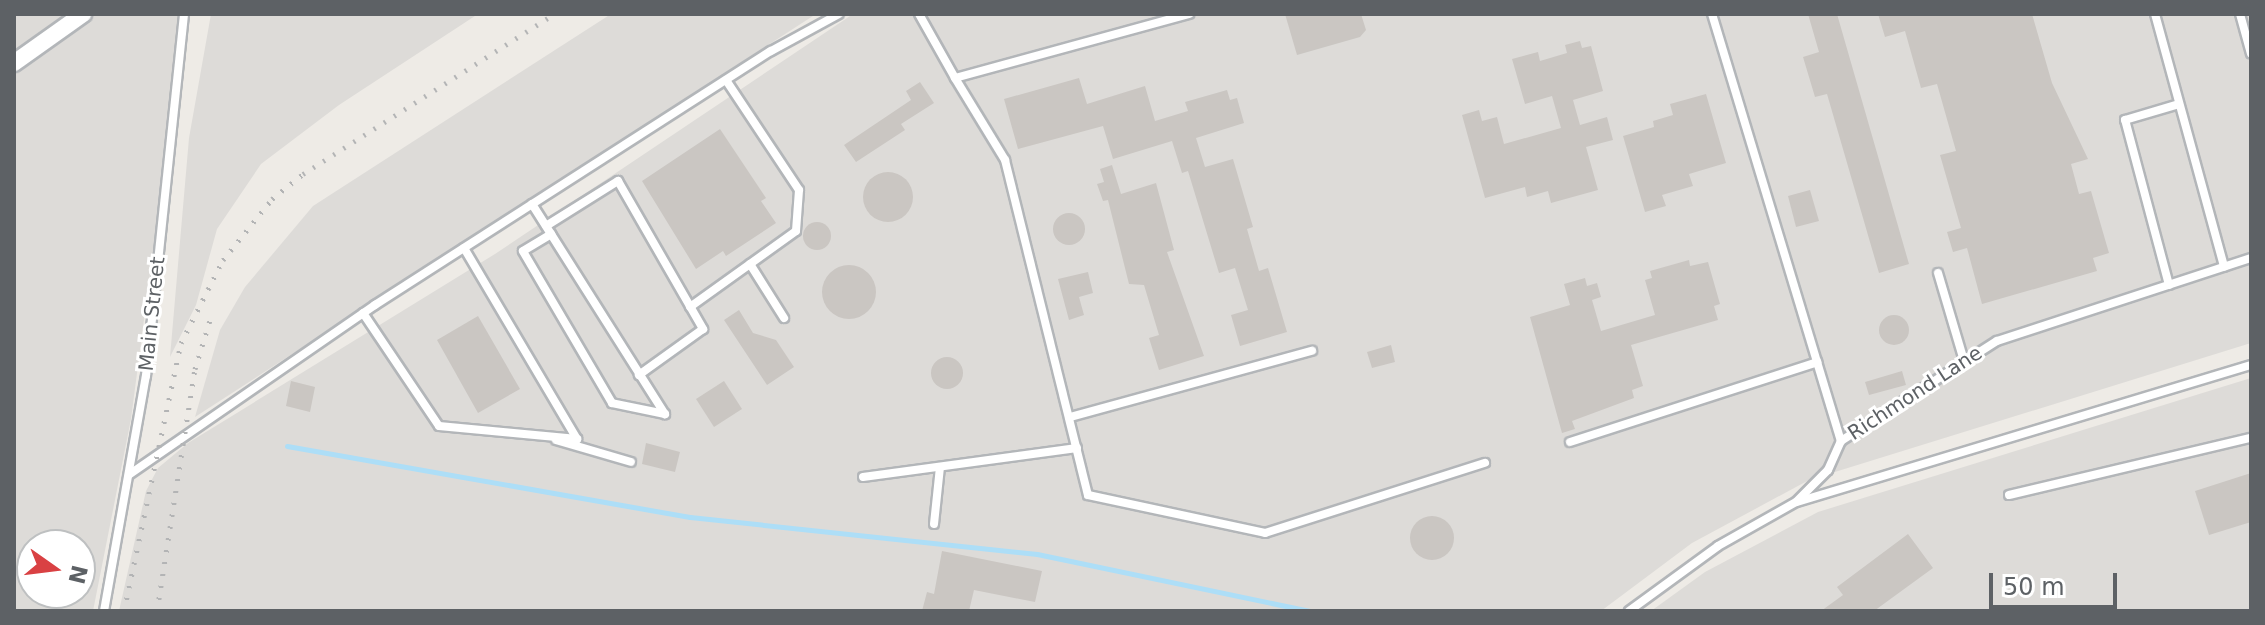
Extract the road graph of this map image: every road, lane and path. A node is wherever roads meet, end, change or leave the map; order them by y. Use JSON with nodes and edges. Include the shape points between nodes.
{"nodes":[{"id":1,"x":83,"y":14,"type":"edge"},
{"id":2,"x":185,"y":14,"type":"edge"},
{"id":3,"x":839,"y":14,"type":"edge"},
{"id":4,"x":919,"y":14,"type":"edge"},
{"id":5,"x":1189,"y":14,"type":"edge"},
{"id":6,"x":1712,"y":14,"type":"edge"},
{"id":7,"x":2155,"y":14,"type":"edge"},
{"id":8,"x":2240,"y":14,"type":"edge"},
{"id":9,"x":2251,"y":54,"type":"edge"},
{"id":10,"x":14,"y":63,"type":"edge"},
{"id":11,"x":955,"y":78,"type":"junction"},
{"id":12,"x":726,"y":80,"type":"junction"},
{"id":13,"x":2179,"y":104,"type":"junction"},
{"id":14,"x":532,"y":204,"type":"junction"},
{"id":15,"x":546,"y":226,"type":"junction"},
{"id":16,"x":551,"y":234,"type":"junction"},
{"id":17,"x":464,"y":248,"type":"junction"},
{"id":18,"x":2251,"y":258,"type":"edge"},
{"id":19,"x":750,"y":264,"type":"junction"},
{"id":20,"x":2224,"y":267,"type":"junction"},
{"id":21,"x":1938,"y":273,"type":"dead end"},
{"id":22,"x":2169,"y":285,"type":"junction"},
{"id":23,"x":690,"y":307,"type":"junction"},
{"id":24,"x":363,"y":313,"type":"junction"},
{"id":25,"x":784,"y":318,"type":"dead end"},
{"id":26,"x":1312,"y":351,"type":"dead end"},
{"id":27,"x":1964,"y":361,"type":"junction"},
{"id":28,"x":1817,"y":362,"type":"junction"},
{"id":29,"x":2251,"y":365,"type":"edge"},
{"id":30,"x":639,"y":375,"type":"junction"},
{"id":31,"x":1070,"y":417,"type":"junction"},
{"id":32,"x":548,"y":436,"type":"junction"},
{"id":33,"x":2251,"y":438,"type":"edge"},
{"id":34,"x":1841,"y":441,"type":"junction"},
{"id":35,"x":1570,"y":442,"type":"dead end"},
{"id":36,"x":1077,"y":448,"type":"junction"},
{"id":37,"x":631,"y":462,"type":"dead end"},
{"id":38,"x":1485,"y":463,"type":"dead end"},
{"id":39,"x":940,"y":467,"type":"junction"},
{"id":40,"x":130,"y":474,"type":"junction"},
{"id":41,"x":863,"y":477,"type":"dead end"},
{"id":42,"x":2009,"y":495,"type":"dead end"},
{"id":43,"x":1796,"y":502,"type":"junction"},
{"id":44,"x":934,"y":524,"type":"dead end"},
{"id":45,"x":1630,"y":610,"type":"edge"},
{"id":46,"x":104,"y":611,"type":"edge"}],
"edges":[{"from":1,"to":10,"type":"street"},
{"from":2,"to":40,"type":"lane","name":"Main Street","via":[[146,376]]},
{"from":3,"to":12,"type":"lane"},
{"from":4,"to":11,"type":"lane"},
{"from":5,"to":11,"type":"lane"},
{"from":6,"to":28,"type":"lane"},
{"from":7,"to":13,"type":"lane"},
{"from":8,"to":9,"type":"lane"},
{"from":11,"to":31,"type":"lane","via":[[1005,160]]},
{"from":12,"to":14,"type":"lane"},
{"from":12,"to":19,"type":"lane","via":[[799,190],[796,231]]},
{"from":13,"to":20,"type":"lane"},
{"from":13,"to":22,"type":"lane","via":[[2125,120]]},
{"from":14,"to":15,"type":"lane"},
{"from":14,"to":17,"type":"lane"},
{"from":15,"to":16,"type":"lane"},
{"from":15,"to":23,"type":"lane","via":[[618,181]]},
{"from":16,"to":30,"type":"lane"},
{"from":16,"to":30,"type":"lane","via":[[523,251],[612,403],[665,414]]},
{"from":17,"to":24,"type":"lane"},
{"from":17,"to":32,"type":"lane","via":[[577,439]]},
{"from":18,"to":20,"type":"lane","name":"Richmond Lane"},
{"from":19,"to":23,"type":"lane"},
{"from":19,"to":25,"type":"lane"},
{"from":20,"to":22,"type":"lane","name":"Richmond Lane"},
{"from":21,"to":27,"type":"lane"},
{"from":22,"to":27,"type":"lane","name":"Richmond Lane","via":[[1997,341]]},
{"from":23,"to":30,"type":"lane","via":[[703,329]]},
{"from":24,"to":32,"type":"lane","via":[[439,426]]},
{"from":24,"to":40,"type":"lane"},
{"from":26,"to":31,"type":"lane"},
{"from":27,"to":34,"type":"lane","name":"Richmond Lane"},
{"from":28,"to":34,"type":"lane"},
{"from":28,"to":35,"type":"lane"},
{"from":29,"to":43,"type":"lane"},
{"from":31,"to":36,"type":"lane"},
{"from":32,"to":37,"type":"lane"},
{"from":33,"to":42,"type":"lane"},
{"from":34,"to":43,"type":"lane","name":"Richmond Lane","via":[[1828,470]]},
{"from":36,"to":38,"type":"lane","via":[[1088,495],[1265,533]]},
{"from":36,"to":39,"type":"lane"},
{"from":39,"to":41,"type":"lane"},
{"from":39,"to":44,"type":"lane"},
{"from":40,"to":46,"type":"lane","name":"Main Street"},
{"from":43,"to":45,"type":"lane","name":"Richmond Lane","via":[[1718,546]]}]}
